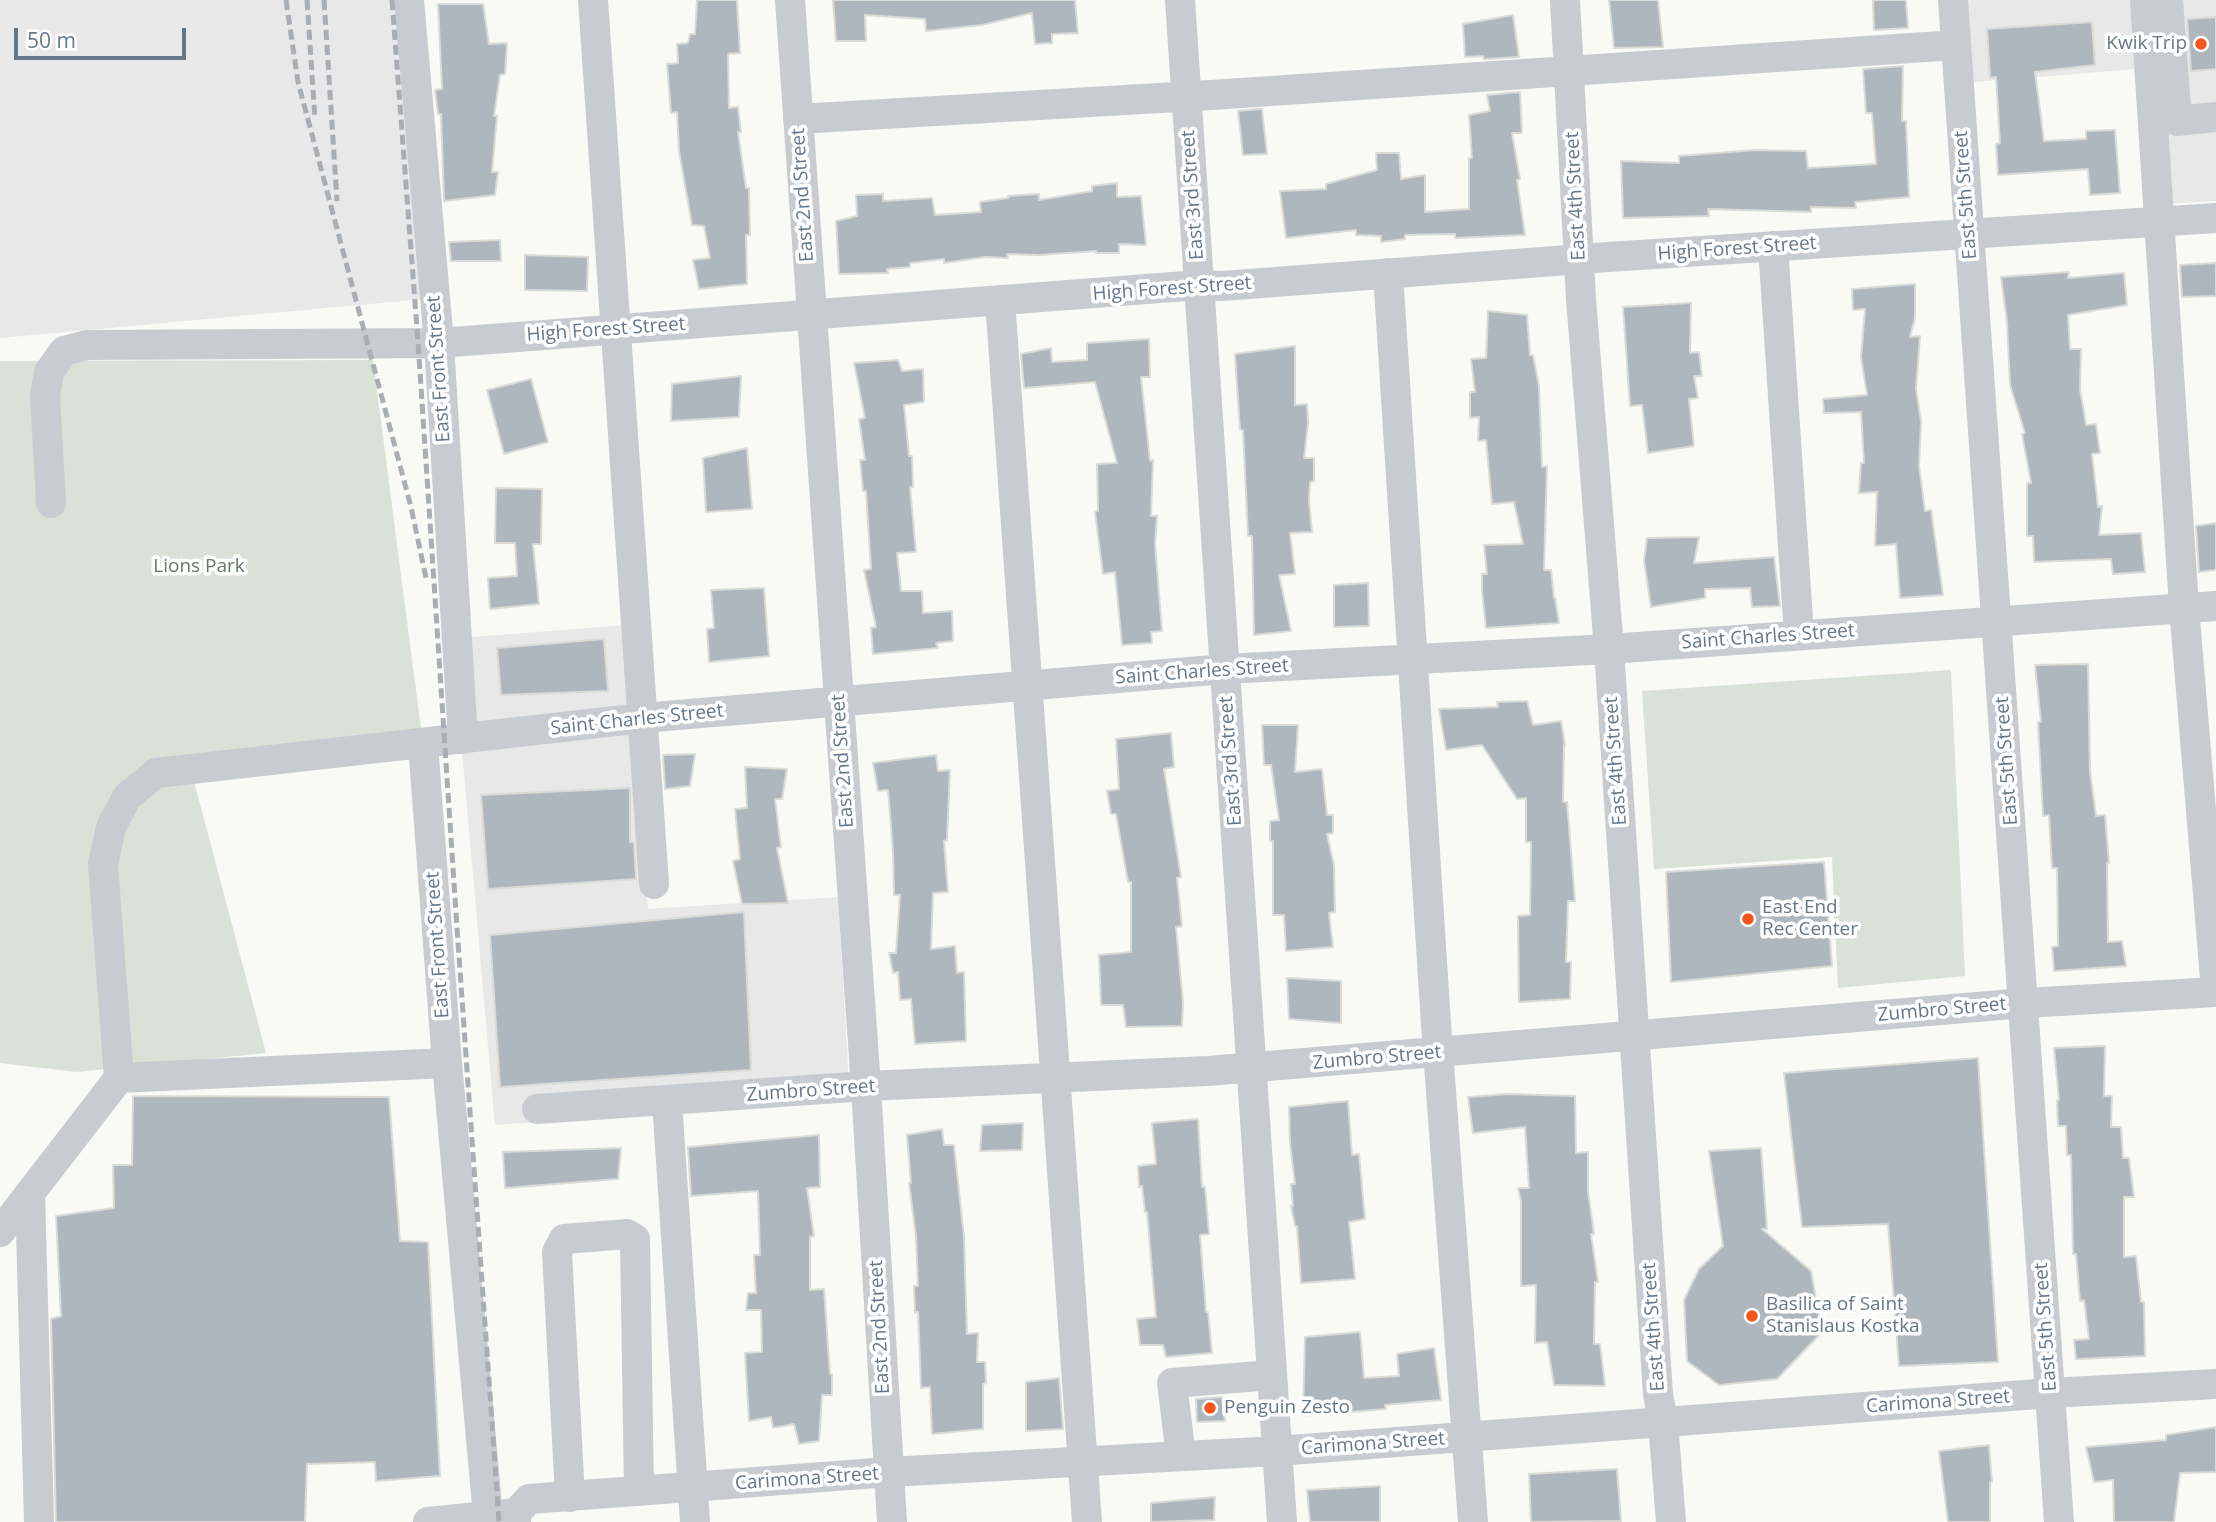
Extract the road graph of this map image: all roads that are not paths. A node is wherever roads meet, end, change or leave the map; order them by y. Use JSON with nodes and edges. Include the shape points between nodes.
{"nodes":[{"id":1,"x":409,"y":0,"type":"edge"},
{"id":2,"x":593,"y":0,"type":"edge"},
{"id":3,"x":790,"y":0,"type":"edge"},
{"id":4,"x":1180,"y":0,"type":"edge"},
{"id":5,"x":1564,"y":0,"type":"edge"},
{"id":6,"x":1953,"y":0,"type":"edge"},
{"id":7,"x":2145,"y":0,"type":"edge"},
{"id":8,"x":2168,"y":0,"type":"edge"},
{"id":9,"x":1956,"y":45,"type":"junction"},
{"id":10,"x":1569,"y":70,"type":"junction"},
{"id":11,"x":1186,"y":96,"type":"junction"},
{"id":12,"x":2216,"y":117,"type":"edge"},
{"id":13,"x":798,"y":119,"type":"junction"},
{"id":14,"x":2216,"y":218,"type":"edge"},
{"id":15,"x":2158,"y":222,"type":"junction"},
{"id":16,"x":1968,"y":234,"type":"junction"},
{"id":17,"x":1773,"y":246,"type":"junction"},
{"id":18,"x":1580,"y":259,"type":"junction"},
{"id":19,"x":1388,"y":273,"type":"junction"},
{"id":20,"x":1199,"y":285,"type":"junction"},
{"id":21,"x":1000,"y":300,"type":"junction"},
{"id":22,"x":811,"y":315,"type":"junction"},
{"id":23,"x":616,"y":329,"type":"junction"},
{"id":24,"x":439,"y":343,"type":"junction"},
{"id":25,"x":51,"y":503,"type":"dead end"},
{"id":26,"x":2216,"y":606,"type":"edge"},
{"id":27,"x":2184,"y":607,"type":"junction"},
{"id":28,"x":1998,"y":620,"type":"junction"},
{"id":29,"x":1799,"y":635,"type":"junction"},
{"id":30,"x":1609,"y":649,"type":"junction"},
{"id":31,"x":1413,"y":659,"type":"junction"},
{"id":32,"x":1224,"y":669,"type":"junction"},
{"id":33,"x":1027,"y":685,"type":"junction"},
{"id":34,"x":839,"y":701,"type":"junction"},
{"id":35,"x":642,"y":718,"type":"junction"},
{"id":36,"x":463,"y":739,"type":"junction"},
{"id":37,"x":423,"y":744,"type":"junction"},
{"id":38,"x":654,"y":884,"type":"dead end"},
{"id":39,"x":2216,"y":991,"type":"edge"},
{"id":40,"x":2025,"y":1003,"type":"junction"},
{"id":41,"x":1635,"y":1036,"type":"junction"},
{"id":42,"x":1438,"y":1053,"type":"junction"},
{"id":43,"x":447,"y":1063,"type":"junction"},
{"id":44,"x":1251,"y":1068,"type":"junction"},
{"id":45,"x":119,"y":1078,"type":"junction"},
{"id":46,"x":1057,"y":1078,"type":"junction"},
{"id":47,"x":866,"y":1086,"type":"junction"},
{"id":48,"x":667,"y":1101,"type":"junction"},
{"id":49,"x":537,"y":1109,"type":"dead end"},
{"id":50,"x":30,"y":1193,"type":"junction"},
{"id":51,"x":0,"y":1232,"type":"edge"},
{"id":52,"x":1272,"y":1375,"type":"junction"},
{"id":53,"x":2216,"y":1384,"type":"edge"},
{"id":54,"x":2051,"y":1393,"type":"junction"},
{"id":55,"x":1663,"y":1422,"type":"junction"},
{"id":56,"x":1467,"y":1437,"type":"junction"},
{"id":57,"x":1277,"y":1451,"type":"junction"},
{"id":58,"x":1181,"y":1456,"type":"junction"},
{"id":59,"x":1083,"y":1461,"type":"junction"},
{"id":60,"x":889,"y":1472,"type":"junction"},
{"id":61,"x":693,"y":1487,"type":"junction"},
{"id":62,"x":639,"y":1491,"type":"junction"},
{"id":63,"x":570,"y":1497,"type":"junction"},
{"id":64,"x":512,"y":1513,"type":"edge"},
{"id":65,"x":39,"y":1522,"type":"edge"},
{"id":66,"x":428,"y":1522,"type":"edge"},
{"id":67,"x":695,"y":1522,"type":"edge"},
{"id":68,"x":892,"y":1522,"type":"edge"},
{"id":69,"x":1087,"y":1522,"type":"edge"},
{"id":70,"x":1282,"y":1522,"type":"edge"},
{"id":71,"x":1473,"y":1522,"type":"edge"},
{"id":72,"x":1671,"y":1522,"type":"edge"},
{"id":73,"x":2059,"y":1522,"type":"edge"}],
"edges":[{"from":1,"to":24,"type":"street","name":"East Front Street"},
{"from":2,"to":23,"type":"street"},
{"from":3,"to":13,"type":"street","name":"East 2nd Street"},
{"from":4,"to":11,"type":"street","name":"East 3rd Street"},
{"from":5,"to":10,"type":"street","name":"East 4th Street"},
{"from":6,"to":9,"type":"street","name":"East 5th Street"},
{"from":7,"to":15,"type":"street"},
{"from":8,"to":12,"type":"street","via":[[2177,121]]},
{"from":9,"to":10,"type":"street"},
{"from":9,"to":16,"type":"street","name":"East 5th Street"},
{"from":10,"to":11,"type":"street"},
{"from":10,"to":18,"type":"street","name":"East 4th Street"},
{"from":11,"to":13,"type":"street"},
{"from":11,"to":20,"type":"street","name":"East 3rd Street"},
{"from":13,"to":22,"type":"street","name":"East 2nd Street"},
{"from":14,"to":15,"type":"street","name":"High Forest Street"},
{"from":15,"to":16,"type":"street","name":"High Forest Street"},
{"from":15,"to":27,"type":"street"},
{"from":16,"to":17,"type":"street","name":"High Forest Street"},
{"from":16,"to":28,"type":"street","name":"East 5th Street"},
{"from":17,"to":18,"type":"street","name":"High Forest Street"},
{"from":17,"to":29,"type":"street"},
{"from":18,"to":19,"type":"street","name":"High Forest Street"},
{"from":18,"to":30,"type":"street","name":"East 4th Street"},
{"from":19,"to":20,"type":"street","name":"High Forest Street"},
{"from":19,"to":31,"type":"street"},
{"from":20,"to":21,"type":"street","name":"High Forest Street"},
{"from":20,"to":32,"type":"street","name":"East 3rd Street"},
{"from":21,"to":22,"type":"street","name":"High Forest Street"},
{"from":21,"to":33,"type":"street"},
{"from":22,"to":23,"type":"street","name":"High Forest Street"},
{"from":22,"to":34,"type":"street","name":"East 2nd Street"},
{"from":23,"to":24,"type":"street","name":"High Forest Street"},
{"from":23,"to":35,"type":"street"},
{"from":24,"to":25,"type":"street","name":"High Forest Street","via":[[87,345],[64,351],[49,372],[46,396]]},
{"from":24,"to":36,"type":"street","name":"East Front Street"},
{"from":26,"to":27,"type":"street","name":"Saint Charles Street"},
{"from":27,"to":28,"type":"street","name":"Saint Charles Street"},
{"from":27,"to":39,"type":"street"},
{"from":28,"to":29,"type":"street","name":"Saint Charles Street"},
{"from":28,"to":40,"type":"street","name":"East 5th Street"},
{"from":29,"to":30,"type":"street","name":"Saint Charles Street"},
{"from":30,"to":31,"type":"street","name":"Saint Charles Street"},
{"from":30,"to":41,"type":"street","name":"East 4th Street"},
{"from":31,"to":32,"type":"street","name":"Saint Charles Street"},
{"from":31,"to":42,"type":"street"},
{"from":32,"to":33,"type":"street","name":"Saint Charles Street"},
{"from":32,"to":44,"type":"street","name":"East 3rd Street"},
{"from":33,"to":34,"type":"street","name":"Saint Charles Street"},
{"from":33,"to":46,"type":"street"},
{"from":34,"to":35,"type":"street","name":"Saint Charles Street"},
{"from":34,"to":47,"type":"street","name":"East 2nd Street"},
{"from":35,"to":36,"type":"street","name":"Saint Charles Street"},
{"from":35,"to":38,"type":"street"},
{"from":36,"to":37,"type":"street","name":"Saint Charles Street"},
{"from":37,"to":43,"type":"street","name":"East Front Street"},
{"from":37,"to":45,"type":"street","name":"Saint Charles Street","via":[[156,773],[127,797],[111,827],[103,864]]},
{"from":39,"to":40,"type":"street","name":"Zumbro Street"},
{"from":40,"to":41,"type":"street","name":"Zumbro Street"},
{"from":40,"to":54,"type":"street","name":"East 5th Street"},
{"from":41,"to":42,"type":"street","name":"Zumbro Street"},
{"from":41,"to":55,"type":"street","name":"East 4th Street"},
{"from":42,"to":44,"type":"street","name":"Zumbro Street"},
{"from":42,"to":56,"type":"street"},
{"from":43,"to":45,"type":"street"},
{"from":43,"to":64,"type":"street","name":"East Front Street"},
{"from":44,"to":46,"type":"street","name":"Zumbro Street"},
{"from":44,"to":52,"type":"street","name":"East 3rd Street"},
{"from":45,"to":50,"type":"street"},
{"from":46,"to":47,"type":"street","name":"Zumbro Street"},
{"from":46,"to":59,"type":"street"},
{"from":47,"to":48,"type":"street","name":"Zumbro Street"},
{"from":47,"to":60,"type":"street","name":"East 2nd Street"},
{"from":48,"to":49,"type":"street","name":"Zumbro Street"},
{"from":48,"to":61,"type":"street"},
{"from":50,"to":51,"type":"street"},
{"from":50,"to":65,"type":"street"},
{"from":52,"to":57,"type":"street","name":"East 3rd Street"},
{"from":52,"to":58,"type":"street","via":[[1172,1383]]},
{"from":53,"to":54,"type":"street","name":"Carimona Street"},
{"from":54,"to":55,"type":"street","name":"Carimona Street"},
{"from":54,"to":73,"type":"street","name":"East 5th Street"},
{"from":55,"to":56,"type":"street","name":"Carimona Street"},
{"from":55,"to":72,"type":"street","name":"East 4th Street"},
{"from":56,"to":57,"type":"street","name":"Carimona Street"},
{"from":56,"to":71,"type":"street"},
{"from":57,"to":58,"type":"street","name":"Carimona Street"},
{"from":57,"to":70,"type":"street","name":"East 3rd Street"},
{"from":58,"to":59,"type":"street","name":"Carimona Street"},
{"from":59,"to":60,"type":"street","name":"Carimona Street"},
{"from":59,"to":69,"type":"street"},
{"from":60,"to":61,"type":"street","name":"Carimona Street"},
{"from":60,"to":68,"type":"street","name":"East 2nd Street"},
{"from":61,"to":62,"type":"street","name":"Carimona Street"},
{"from":61,"to":67,"type":"street"},
{"from":62,"to":63,"type":"street","name":"Carimona Street"},
{"from":62,"to":63,"type":"street","via":[[635,1239],[627,1234],[564,1238],[556,1252]]},
{"from":63,"to":64,"type":"street","name":"Carimona Street"},
{"from":64,"to":66,"type":"street","name":"Carimona Street"}]}
